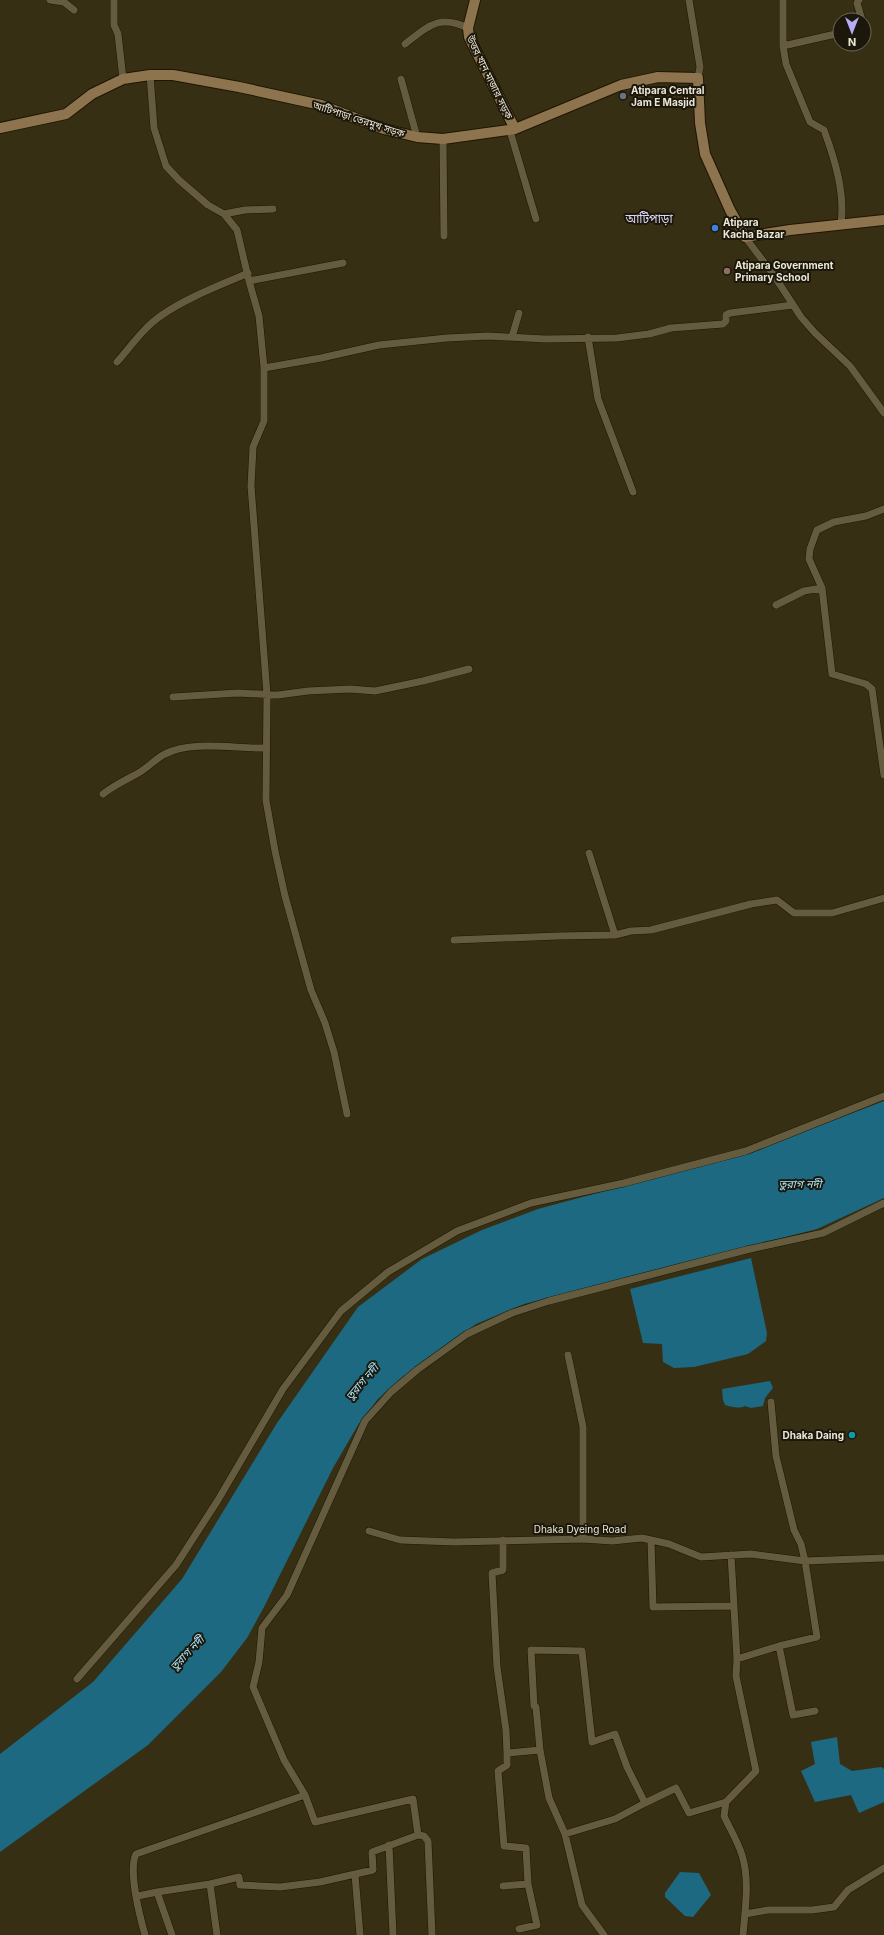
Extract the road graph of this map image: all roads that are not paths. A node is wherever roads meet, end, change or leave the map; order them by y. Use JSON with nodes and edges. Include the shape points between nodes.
{"nodes":[{"id":1,"x":50,"y":0,"type":"edge"},
{"id":2,"x":114,"y":0,"type":"edge"},
{"id":3,"x":475,"y":0,"type":"edge"},
{"id":4,"x":689,"y":0,"type":"edge"},
{"id":5,"x":783,"y":0,"type":"edge"},
{"id":6,"x":859,"y":0,"type":"edge"},
{"id":7,"x":74,"y":10,"type":"dead end"},
{"id":8,"x":860,"y":12,"type":"edge"},
{"id":9,"x":468,"y":28,"type":"junction"},
{"id":10,"x":832,"y":35,"type":"edge"},
{"id":11,"x":405,"y":44,"type":"dead end"},
{"id":12,"x":783,"y":46,"type":"junction"},
{"id":13,"x":150,"y":76,"type":"junction"},
{"id":14,"x":698,"y":78,"type":"junction"},
{"id":15,"x":123,"y":79,"type":"junction"},
{"id":16,"x":401,"y":79,"type":"dead end"},
{"id":17,"x":0,"y":128,"type":"edge"},
{"id":18,"x":513,"y":130,"type":"junction"},
{"id":19,"x":417,"y":137,"type":"junction"},
{"id":20,"x":442,"y":139,"type":"junction"},
{"id":21,"x":273,"y":208,"type":"dead end"},
{"id":22,"x":224,"y":214,"type":"junction"},
{"id":23,"x":536,"y":219,"type":"dead end"},
{"id":24,"x":884,"y":220,"type":"edge"},
{"id":25,"x":841,"y":224,"type":"junction"},
{"id":26,"x":444,"y":236,"type":"dead end"},
{"id":27,"x":746,"y":237,"type":"junction"},
{"id":28,"x":343,"y":263,"type":"dead end"},
{"id":29,"x":248,"y":273,"type":"junction"},
{"id":30,"x":249,"y":281,"type":"junction"},
{"id":31,"x":792,"y":305,"type":"junction"},
{"id":32,"x":519,"y":313,"type":"dead end"},
{"id":33,"x":512,"y":337,"type":"junction"},
{"id":34,"x":588,"y":337,"type":"junction"},
{"id":35,"x":117,"y":362,"type":"dead end"},
{"id":36,"x":264,"y":368,"type":"junction"},
{"id":37,"x":884,"y":413,"type":"edge"},
{"id":38,"x":633,"y":492,"type":"dead end"},
{"id":39,"x":884,"y":509,"type":"edge"},
{"id":40,"x":822,"y":588,"type":"junction"},
{"id":41,"x":776,"y":605,"type":"dead end"},
{"id":42,"x":469,"y":669,"type":"dead end"},
{"id":43,"x":267,"y":694,"type":"junction"},
{"id":44,"x":173,"y":697,"type":"dead end"},
{"id":45,"x":266,"y":748,"type":"junction"},
{"id":46,"x":884,"y":775,"type":"edge"},
{"id":47,"x":103,"y":794,"type":"dead end"},
{"id":48,"x":589,"y":853,"type":"dead end"},
{"id":49,"x":884,"y":898,"type":"edge"},
{"id":50,"x":615,"y":935,"type":"junction"},
{"id":51,"x":454,"y":940,"type":"dead end"},
{"id":52,"x":884,"y":1096,"type":"edge"},
{"id":53,"x":347,"y":1114,"type":"dead end"},
{"id":54,"x":884,"y":1203,"type":"edge"},
{"id":55,"x":568,"y":1354,"type":"dead end"},
{"id":56,"x":771,"y":1402,"type":"dead end"},
{"id":57,"x":369,"y":1531,"type":"dead end"},
{"id":58,"x":583,"y":1539,"type":"junction"},
{"id":59,"x":503,"y":1540,"type":"junction"},
{"id":60,"x":651,"y":1540,"type":"junction"},
{"id":61,"x":731,"y":1555,"type":"junction"},
{"id":62,"x":884,"y":1558,"type":"edge"},
{"id":63,"x":805,"y":1561,"type":"junction"},
{"id":64,"x":734,"y":1606,"type":"junction"},
{"id":65,"x":779,"y":1646,"type":"junction"},
{"id":66,"x":736,"y":1659,"type":"junction"},
{"id":67,"x":77,"y":1679,"type":"dead end"},
{"id":68,"x":815,"y":1711,"type":"dead end"},
{"id":69,"x":540,"y":1750,"type":"junction"},
{"id":70,"x":507,"y":1753,"type":"junction"},
{"id":71,"x":305,"y":1795,"type":"junction"},
{"id":72,"x":726,"y":1802,"type":"junction"},
{"id":73,"x":645,"y":1803,"type":"junction"},
{"id":74,"x":566,"y":1834,"type":"junction"},
{"id":75,"x":418,"y":1835,"type":"junction"},
{"id":76,"x":389,"y":1845,"type":"junction"},
{"id":77,"x":884,"y":1868,"type":"edge"},
{"id":78,"x":355,"y":1875,"type":"junction"},
{"id":79,"x":210,"y":1884,"type":"junction"},
{"id":80,"x":528,"y":1884,"type":"junction"},
{"id":81,"x":503,"y":1886,"type":"dead end"},
{"id":82,"x":157,"y":1892,"type":"junction"},
{"id":83,"x":138,"y":1896,"type":"junction"},
{"id":84,"x":745,"y":1914,"type":"junction"},
{"id":85,"x":519,"y":1929,"type":"dead end"},
{"id":86,"x":145,"y":1935,"type":"edge"},
{"id":87,"x":172,"y":1935,"type":"edge"},
{"id":88,"x":217,"y":1935,"type":"edge"},
{"id":89,"x":360,"y":1935,"type":"edge"},
{"id":90,"x":393,"y":1935,"type":"edge"},
{"id":91,"x":432,"y":1935,"type":"edge"},
{"id":92,"x":604,"y":1935,"type":"edge"},
{"id":93,"x":743,"y":1935,"type":"edge"}],
"edges":[{"from":1,"to":7,"type":"street","via":[[64,2]]},
{"from":2,"to":15,"type":"street","via":[[114,25],[118,34]]},
{"from":3,"to":9,"type":"main road","name":"উত্তর খান মাজার সড়ক"},
{"from":4,"to":14,"type":"street","via":[[700,67]]},
{"from":5,"to":12,"type":"street"},
{"from":6,"to":8,"type":"street","via":[[857,3]]},
{"from":9,"to":11,"type":"street","via":[[457,23],[440,21],[428,25]]},
{"from":9,"to":18,"type":"main road","name":"উত্তর খান মাজার সড়ক","via":[[469,38]]},
{"from":10,"to":12,"type":"street"},
{"from":12,"to":25,"type":"street","via":[[786,64],[810,122],[824,130],[830,148],[841,187]]},
{"from":13,"to":15,"type":"main road","name":"আটিপাড়া তেরমুখ সড়ক"},
{"from":13,"to":19,"type":"main road","name":"আটিপাড়া তেরমুখ সড়ক","via":[[173,76],[232,85],[321,105],[384,129]]},
{"from":13,"to":22,"type":"street","via":[[154,128],[166,166],[208,205]]},
{"from":14,"to":18,"type":"main road","name":"আটিপাড়া তেরমুখ সড়ক","via":[[658,77],[621,85]]},
{"from":14,"to":27,"type":"main road","via":[[700,123],[705,154],[730,210]]},
{"from":15,"to":17,"type":"main road","name":"আটিপাড়া তেরমুখ সড়ক","via":[[92,94],[66,114]]},
{"from":16,"to":19,"type":"street"},
{"from":18,"to":20,"type":"main road","name":"আটিপাড়া তেরমুখ সড়ক"},
{"from":18,"to":23,"type":"street"},
{"from":19,"to":20,"type":"main road","name":"আটিপাড়া তেরমুখ সড়ক"},
{"from":20,"to":26,"type":"street"},
{"from":21,"to":22,"type":"street"},
{"from":22,"to":29,"type":"street","via":[[237,230]]},
{"from":24,"to":25,"type":"main road"},
{"from":25,"to":27,"type":"main road"},
{"from":27,"to":31,"type":"street"},
{"from":28,"to":30,"type":"street"},
{"from":29,"to":30,"type":"street"},
{"from":29,"to":35,"type":"street","via":[[161,315]]},
{"from":30,"to":36,"type":"street","via":[[259,316]]},
{"from":31,"to":34,"type":"street","via":[[730,313],[723,324],[671,328],[617,338]]},
{"from":31,"to":37,"type":"street","via":[[815,333],[850,366]]},
{"from":32,"to":33,"type":"street"},
{"from":33,"to":34,"type":"street"},
{"from":33,"to":36,"type":"street","via":[[447,338],[379,345]]},
{"from":34,"to":38,"type":"street","via":[[598,399]]},
{"from":36,"to":43,"type":"street","via":[[264,421],[254,447],[251,486]]},
{"from":39,"to":40,"type":"street","via":[[866,516],[834,522],[817,530],[809,559]]},
{"from":40,"to":41,"type":"street","via":[[804,591]]},
{"from":40,"to":46,"type":"street","via":[[832,674],[866,684],[872,689]]},
{"from":42,"to":43,"type":"street","via":[[374,691],[350,689]]},
{"from":43,"to":44,"type":"street"},
{"from":43,"to":45,"type":"street"},
{"from":45,"to":47,"type":"street","via":[[186,748],[165,754]]},
{"from":45,"to":53,"type":"street","via":[[266,800],[274,851],[311,990],[334,1052]]},
{"from":48,"to":50,"type":"street"},
{"from":49,"to":50,"type":"street","via":[[832,913],[794,913],[777,900],[751,904],[651,930]]},
{"from":50,"to":51,"type":"street"},
{"from":52,"to":67,"type":"street","via":[[746,1151],[574,1195],[531,1203],[457,1231],[388,1272],[341,1311],[283,1388],[218,1500],[176,1565]]},
{"from":54,"to":71,"type":"street","via":[[823,1233],[738,1252],[556,1299],[512,1313],[467,1334],[391,1392],[365,1421],[287,1595],[262,1628],[259,1662],[253,1687],[284,1760]]},
{"from":55,"to":58,"type":"street","via":[[583,1427]]},
{"from":56,"to":63,"type":"street","via":[[776,1456],[794,1530]]},
{"from":57,"to":59,"type":"street","name":"Dhaka Dyeing Road","via":[[400,1540]]},
{"from":58,"to":59,"type":"street","name":"Dhaka Dyeing Road"},
{"from":58,"to":60,"type":"street","name":"Dhaka Dyeing Road"},
{"from":59,"to":70,"type":"street","via":[[503,1570],[492,1573],[497,1667]]},
{"from":60,"to":61,"type":"street","name":"Dhaka Dyeing Road","via":[[669,1544],[701,1557]]},
{"from":60,"to":64,"type":"street","via":[[653,1607]]},
{"from":61,"to":63,"type":"street","name":"Dhaka Dyeing Road","via":[[757,1554]]},
{"from":61,"to":64,"type":"street"},
{"from":62,"to":63,"type":"street","name":"Dhaka Dyeing Road"},
{"from":63,"to":65,"type":"street","via":[[816,1637]]},
{"from":64,"to":66,"type":"street"},
{"from":65,"to":66,"type":"street"},
{"from":65,"to":68,"type":"street","via":[[793,1714]]},
{"from":66,"to":72,"type":"street","via":[[736,1676],[756,1771]]},
{"from":69,"to":70,"type":"street"},
{"from":69,"to":73,"type":"street","via":[[534,1706],[531,1650],[582,1651],[592,1742],[615,1734],[627,1767]]},
{"from":69,"to":74,"type":"street","via":[[549,1798]]},
{"from":70,"to":80,"type":"street","via":[[507,1765],[498,1771],[504,1846],[526,1848]]},
{"from":71,"to":75,"type":"street","via":[[315,1822],[413,1799]]},
{"from":71,"to":83,"type":"street","via":[[136,1854],[132,1864]]},
{"from":72,"to":73,"type":"street","via":[[689,1813],[676,1788]]},
{"from":72,"to":84,"type":"street","via":[[724,1816],[742,1855],[745,1872]]},
{"from":73,"to":74,"type":"street","via":[[615,1819]]},
{"from":74,"to":92,"type":"street","via":[[582,1905]]},
{"from":75,"to":76,"type":"street"},
{"from":75,"to":91,"type":"street","via":[[424,1836],[428,1842]]},
{"from":76,"to":78,"type":"street","via":[[372,1852],[373,1870]]},
{"from":76,"to":90,"type":"street"},
{"from":77,"to":84,"type":"street","via":[[848,1890],[834,1907],[768,1910]]},
{"from":78,"to":79,"type":"street","via":[[280,1887],[240,1885],[239,1877]]},
{"from":78,"to":89,"type":"street"},
{"from":79,"to":82,"type":"street"},
{"from":79,"to":88,"type":"street"},
{"from":80,"to":81,"type":"street"},
{"from":80,"to":85,"type":"street","via":[[536,1925]]},
{"from":82,"to":83,"type":"street"},
{"from":82,"to":87,"type":"street"},
{"from":83,"to":86,"type":"street","via":[[138,1908]]},
{"from":84,"to":93,"type":"street"}]}
